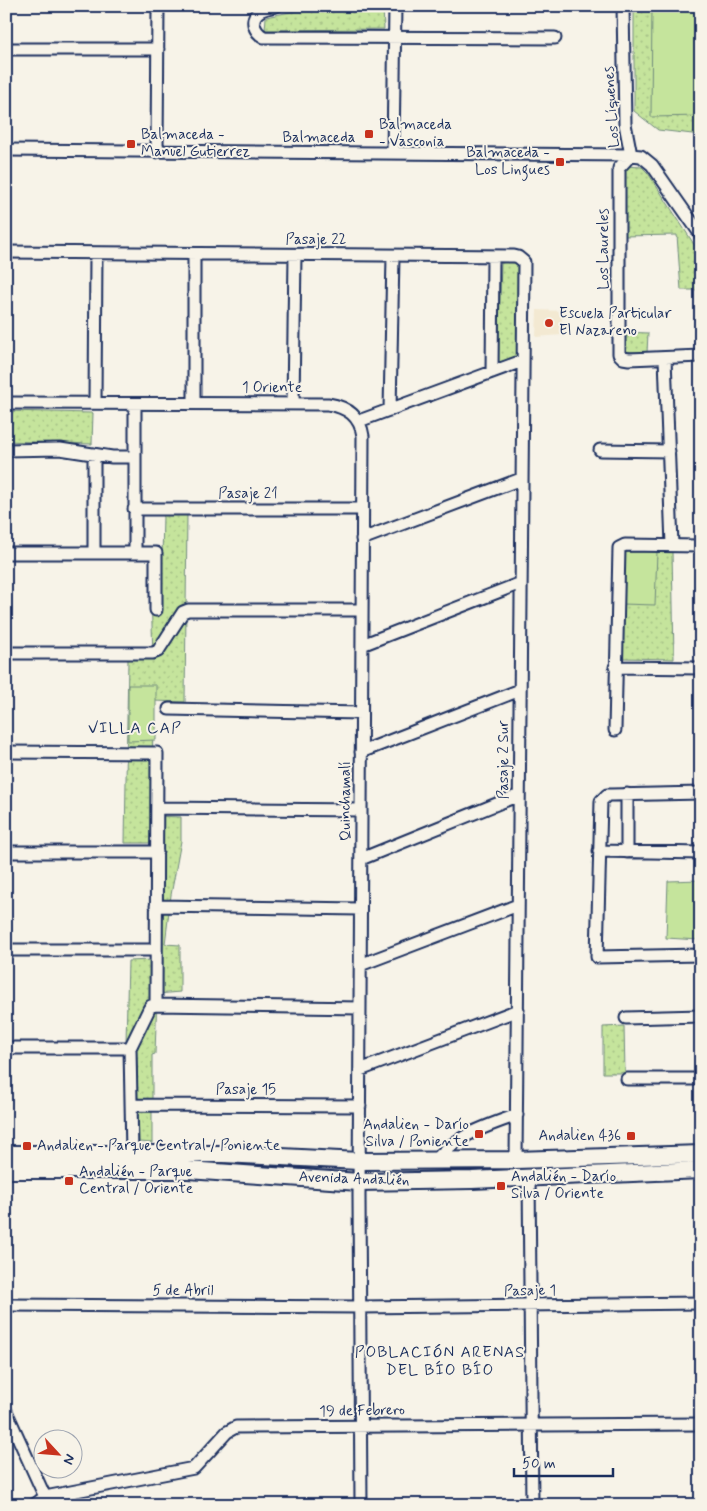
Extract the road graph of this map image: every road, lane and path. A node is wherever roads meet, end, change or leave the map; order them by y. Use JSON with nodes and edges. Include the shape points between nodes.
{"nodes":[{"id":1,"x":158,"y":6,"type":"edge"},
{"id":2,"x":276,"y":6,"type":"edge"},
{"id":3,"x":395,"y":6,"type":"edge"},
{"id":4,"x":623,"y":6,"type":"edge"},
{"id":5,"x":394,"y":38,"type":"junction"},
{"id":6,"x":555,"y":38,"type":"dead end"},
{"id":7,"x":6,"y":49,"type":"edge"},
{"id":8,"x":158,"y":49,"type":"junction"},
{"id":9,"x":6,"y":150,"type":"edge"},
{"id":10,"x":157,"y":152,"type":"junction"},
{"id":11,"x":393,"y":153,"type":"junction"},
{"id":12,"x":631,"y":155,"type":"junction"},
{"id":13,"x":701,"y":236,"type":"edge"},
{"id":14,"x":6,"y":252,"type":"edge"},
{"id":15,"x":96,"y":253,"type":"junction"},
{"id":16,"x":194,"y":254,"type":"junction"},
{"id":17,"x":295,"y":255,"type":"junction"},
{"id":18,"x":393,"y":256,"type":"junction"},
{"id":19,"x":493,"y":256,"type":"junction"},
{"id":20,"x":701,"y":356,"type":"edge"},
{"id":21,"x":665,"y":358,"type":"junction"},
{"id":22,"x":522,"y":361,"type":"junction"},
{"id":23,"x":492,"y":372,"type":"junction"},
{"id":24,"x":6,"y":403,"type":"edge"},
{"id":25,"x":95,"y":403,"type":"junction"},
{"id":26,"x":293,"y":403,"type":"junction"},
{"id":27,"x":135,"y":404,"type":"junction"},
{"id":28,"x":194,"y":404,"type":"junction"},
{"id":29,"x":390,"y":410,"type":"junction"},
{"id":30,"x":359,"y":421,"type":"junction"},
{"id":31,"x":6,"y":450,"type":"edge"},
{"id":32,"x":600,"y":450,"type":"dead end"},
{"id":33,"x":668,"y":451,"type":"junction"},
{"id":34,"x":94,"y":454,"type":"junction"},
{"id":35,"x":134,"y":457,"type":"junction"},
{"id":36,"x":521,"y":479,"type":"junction"},
{"id":37,"x":134,"y":509,"type":"junction"},
{"id":38,"x":362,"y":509,"type":"junction"},
{"id":39,"x":362,"y":539,"type":"junction"},
{"id":40,"x":672,"y":545,"type":"junction"},
{"id":41,"x":701,"y":546,"type":"edge"},
{"id":42,"x":6,"y":553,"type":"edge"},
{"id":43,"x":94,"y":553,"type":"junction"},
{"id":44,"x":135,"y":553,"type":"junction"},
{"id":45,"x":521,"y":583,"type":"junction"},
{"id":46,"x":156,"y":610,"type":"dead end"},
{"id":47,"x":362,"y":610,"type":"junction"},
{"id":48,"x":362,"y":645,"type":"junction"},
{"id":49,"x":6,"y":652,"type":"edge"},
{"id":50,"x":615,"y":667,"type":"junction"},
{"id":51,"x":701,"y":668,"type":"edge"},
{"id":52,"x":520,"y":690,"type":"junction"},
{"id":53,"x":169,"y":709,"type":"dead end"},
{"id":54,"x":361,"y":713,"type":"junction"},
{"id":55,"x":615,"y":730,"type":"dead end"},
{"id":56,"x":6,"y":752,"type":"edge"},
{"id":57,"x":361,"y":752,"type":"junction"},
{"id":58,"x":701,"y":793,"type":"edge"},
{"id":59,"x":627,"y":794,"type":"junction"},
{"id":60,"x":519,"y":795,"type":"junction"},
{"id":61,"x":157,"y":808,"type":"junction"},
{"id":62,"x":361,"y":810,"type":"junction"},
{"id":63,"x":599,"y":851,"type":"junction"},
{"id":64,"x":6,"y":852,"type":"edge"},
{"id":65,"x":157,"y":852,"type":"junction"},
{"id":66,"x":627,"y":852,"type":"junction"},
{"id":67,"x":701,"y":853,"type":"edge"},
{"id":68,"x":361,"y":859,"type":"junction"},
{"id":69,"x":518,"y":905,"type":"junction"},
{"id":70,"x":156,"y":906,"type":"junction"},
{"id":71,"x":360,"y":909,"type":"junction"},
{"id":72,"x":6,"y":950,"type":"edge"},
{"id":73,"x":156,"y":950,"type":"junction"},
{"id":74,"x":701,"y":955,"type":"edge"},
{"id":75,"x":360,"y":966,"type":"junction"},
{"id":76,"x":156,"y":1004,"type":"junction"},
{"id":77,"x":360,"y":1008,"type":"junction"},
{"id":78,"x":518,"y":1010,"type":"junction"},
{"id":79,"x":701,"y":1016,"type":"edge"},
{"id":80,"x":626,"y":1018,"type":"dead end"},
{"id":81,"x":6,"y":1048,"type":"edge"},
{"id":82,"x":130,"y":1048,"type":"junction"},
{"id":83,"x":360,"y":1070,"type":"junction"},
{"id":84,"x":627,"y":1079,"type":"dead end"},
{"id":85,"x":701,"y":1079,"type":"edge"},
{"id":86,"x":132,"y":1105,"type":"junction"},
{"id":87,"x":360,"y":1106,"type":"junction"},
{"id":88,"x":517,"y":1115,"type":"junction"},
{"id":89,"x":6,"y":1154,"type":"edge"},
{"id":90,"x":132,"y":1154,"type":"junction"},
{"id":91,"x":701,"y":1154,"type":"edge"},
{"id":92,"x":516,"y":1160,"type":"junction"},
{"id":93,"x":359,"y":1161,"type":"junction"},
{"id":94,"x":435,"y":1161,"type":"junction"},
{"id":95,"x":6,"y":1170,"type":"edge"},
{"id":96,"x":701,"y":1170,"type":"edge"},
{"id":97,"x":529,"y":1177,"type":"junction"},
{"id":98,"x":359,"y":1182,"type":"junction"},
{"id":99,"x":701,"y":1303,"type":"edge"},
{"id":100,"x":6,"y":1305,"type":"edge"},
{"id":101,"x":530,"y":1306,"type":"junction"},
{"id":102,"x":360,"y":1307,"type":"junction"},
{"id":103,"x":6,"y":1411,"type":"edge"},
{"id":104,"x":531,"y":1424,"type":"junction"},
{"id":105,"x":701,"y":1424,"type":"edge"},
{"id":106,"x":361,"y":1425,"type":"junction"},
{"id":107,"x":45,"y":1497,"type":"junction"},
{"id":108,"x":34,"y":1505,"type":"edge"},
{"id":109,"x":361,"y":1505,"type":"edge"},
{"id":110,"x":532,"y":1505,"type":"edge"}],
"edges":[{"from":1,"to":8,"type":"street"},
{"from":2,"to":5,"type":"street","via":[[258,12],[254,24],[264,37]]},
{"from":3,"to":5,"type":"street"},
{"from":4,"to":12,"type":"street","name":"Los Líquenes","via":[[625,115]]},
{"from":5,"to":6,"type":"street"},
{"from":5,"to":11,"type":"street"},
{"from":7,"to":8,"type":"street"},
{"from":8,"to":10,"type":"street"},
{"from":9,"to":10,"type":"street","name":"Balmaceda"},
{"from":10,"to":11,"type":"street","name":"Balmaceda"},
{"from":11,"to":12,"type":"street","name":"Balmaceda"},
{"from":12,"to":13,"type":"street","name":"Los Líquenes","via":[[641,156],[652,165]]},
{"from":12,"to":21,"type":"street","name":"Los Laureles","via":[[619,168],[619,352],[626,359]]},
{"from":14,"to":15,"type":"street","name":"Pasaje 22"},
{"from":15,"to":16,"type":"street","name":"Pasaje 22"},
{"from":15,"to":25,"type":"street"},
{"from":16,"to":17,"type":"street","name":"Pasaje 22"},
{"from":16,"to":28,"type":"street"},
{"from":17,"to":18,"type":"street","name":"Pasaje 22"},
{"from":17,"to":26,"type":"street"},
{"from":18,"to":19,"type":"street","name":"Pasaje 22"},
{"from":18,"to":29,"type":"street"},
{"from":19,"to":22,"type":"street","name":"Pasaje 22","via":[[518,256],[524,262]]},
{"from":19,"to":23,"type":"street"},
{"from":20,"to":21,"type":"street","name":"Los Laureles"},
{"from":21,"to":33,"type":"street"},
{"from":22,"to":23,"type":"street"},
{"from":22,"to":36,"type":"street","name":"Pasaje 2 Sur"},
{"from":23,"to":29,"type":"street"},
{"from":24,"to":25,"type":"street","name":"1 Oriente"},
{"from":25,"to":27,"type":"street","name":"1 Oriente"},
{"from":26,"to":28,"type":"street","name":"1 Oriente"},
{"from":26,"to":30,"type":"street","name":"1 Oriente","via":[[334,405],[346,409]]},
{"from":27,"to":28,"type":"street","name":"1 Oriente"},
{"from":27,"to":35,"type":"street"},
{"from":29,"to":30,"type":"street"},
{"from":30,"to":38,"type":"street","name":"Quinchamalí","via":[[363,436]]},
{"from":31,"to":34,"type":"street","via":[[60,449]]},
{"from":32,"to":33,"type":"street"},
{"from":33,"to":40,"type":"street"},
{"from":34,"to":35,"type":"street"},
{"from":34,"to":43,"type":"street"},
{"from":35,"to":37,"type":"street"},
{"from":36,"to":39,"type":"street"},
{"from":36,"to":45,"type":"street","name":"Pasaje 2 Sur"},
{"from":37,"to":38,"type":"street","name":"Pasaje 21"},
{"from":37,"to":44,"type":"street"},
{"from":38,"to":39,"type":"street","name":"Quinchamalí"},
{"from":39,"to":47,"type":"street","name":"Quinchamalí"},
{"from":40,"to":41,"type":"street"},
{"from":40,"to":50,"type":"street","via":[[620,546],[618,550]]},
{"from":42,"to":43,"type":"street"},
{"from":43,"to":44,"type":"street"},
{"from":44,"to":46,"type":"street","via":[[156,553]]},
{"from":45,"to":48,"type":"street"},
{"from":45,"to":52,"type":"street","name":"Pasaje 2 Sur"},
{"from":47,"to":48,"type":"street","name":"Quinchamalí"},
{"from":47,"to":49,"type":"street","via":[[185,610],[158,651],[153,653]]},
{"from":48,"to":54,"type":"street","name":"Quinchamalí"},
{"from":50,"to":51,"type":"street"},
{"from":50,"to":55,"type":"street"},
{"from":52,"to":57,"type":"street"},
{"from":52,"to":60,"type":"street","name":"Pasaje 2 Sur"},
{"from":53,"to":54,"type":"street"},
{"from":54,"to":57,"type":"street","name":"Quinchamalí"},
{"from":56,"to":61,"type":"street","via":[[157,753]]},
{"from":57,"to":62,"type":"street","name":"Quinchamalí"},
{"from":58,"to":59,"type":"street"},
{"from":59,"to":63,"type":"street","via":[[603,798]]},
{"from":59,"to":66,"type":"street"},
{"from":60,"to":68,"type":"street"},
{"from":60,"to":69,"type":"street","name":"Pasaje 2 Sur"},
{"from":61,"to":62,"type":"street"},
{"from":61,"to":65,"type":"street"},
{"from":62,"to":68,"type":"street","name":"Quinchamalí"},
{"from":63,"to":66,"type":"street"},
{"from":63,"to":74,"type":"street","via":[[597,957]]},
{"from":64,"to":65,"type":"street"},
{"from":65,"to":70,"type":"street"},
{"from":66,"to":67,"type":"street"},
{"from":68,"to":71,"type":"street","name":"Quinchamalí"},
{"from":69,"to":75,"type":"street"},
{"from":69,"to":78,"type":"street","name":"Pasaje 2 Sur"},
{"from":70,"to":71,"type":"street"},
{"from":70,"to":73,"type":"street"},
{"from":71,"to":75,"type":"street","name":"Quinchamalí"},
{"from":72,"to":73,"type":"street"},
{"from":73,"to":76,"type":"street"},
{"from":75,"to":77,"type":"street","name":"Quinchamalí"},
{"from":76,"to":77,"type":"street"},
{"from":76,"to":82,"type":"street","via":[[149,1009]]},
{"from":77,"to":83,"type":"street","name":"Quinchamalí"},
{"from":78,"to":83,"type":"street"},
{"from":78,"to":88,"type":"street","name":"Pasaje 2 Sur"},
{"from":79,"to":80,"type":"street"},
{"from":81,"to":82,"type":"street"},
{"from":82,"to":86,"type":"street"},
{"from":83,"to":87,"type":"street","name":"Quinchamalí"},
{"from":84,"to":85,"type":"street"},
{"from":86,"to":87,"type":"street","name":"Pasaje 15"},
{"from":86,"to":90,"type":"street"},
{"from":87,"to":93,"type":"street","name":"Quinchamalí"},
{"from":88,"to":92,"type":"street","name":"Pasaje 2 Sur"},
{"from":88,"to":94,"type":"street","via":[[464,1136]]},
{"from":89,"to":90,"type":"main road","name":"Avenida Andalién"},
{"from":90,"to":93,"type":"main road","name":"Avenida Andalién"},
{"from":91,"to":92,"type":"main road","name":"Avenida Andalién"},
{"from":92,"to":94,"type":"main road","name":"Avenida Andalién"},
{"from":93,"to":94,"type":"main road","name":"Avenida Andalién"},
{"from":93,"to":98,"type":"street","name":"Quinchamalí"},
{"from":95,"to":98,"type":"main road","name":"Avenida Andalién","via":[[188,1170]]},
{"from":96,"to":97,"type":"main road","name":"Avenida Andalién"},
{"from":97,"to":98,"type":"main road","name":"Avenida Andalién"},
{"from":97,"to":101,"type":"street"},
{"from":98,"to":102,"type":"street","name":"Quinchamalí"},
{"from":99,"to":101,"type":"street","name":"Pasaje 1"},
{"from":100,"to":102,"type":"street","name":"5 de Abril"},
{"from":101,"to":102,"type":"street","name":"Pasaje 1"},
{"from":101,"to":104,"type":"street"},
{"from":102,"to":106,"type":"street","name":"Quinchamalí"},
{"from":103,"to":107,"type":"street"},
{"from":104,"to":105,"type":"street","name":"19 de Febrero"},
{"from":104,"to":106,"type":"street","name":"19 de Febrero"},
{"from":104,"to":110,"type":"street"},
{"from":106,"to":107,"type":"street","name":"19 de Febrero","via":[[231,1428],[194,1468]]},
{"from":106,"to":109,"type":"street","name":"Quinchamalí"},
{"from":107,"to":108,"type":"street"}]}
